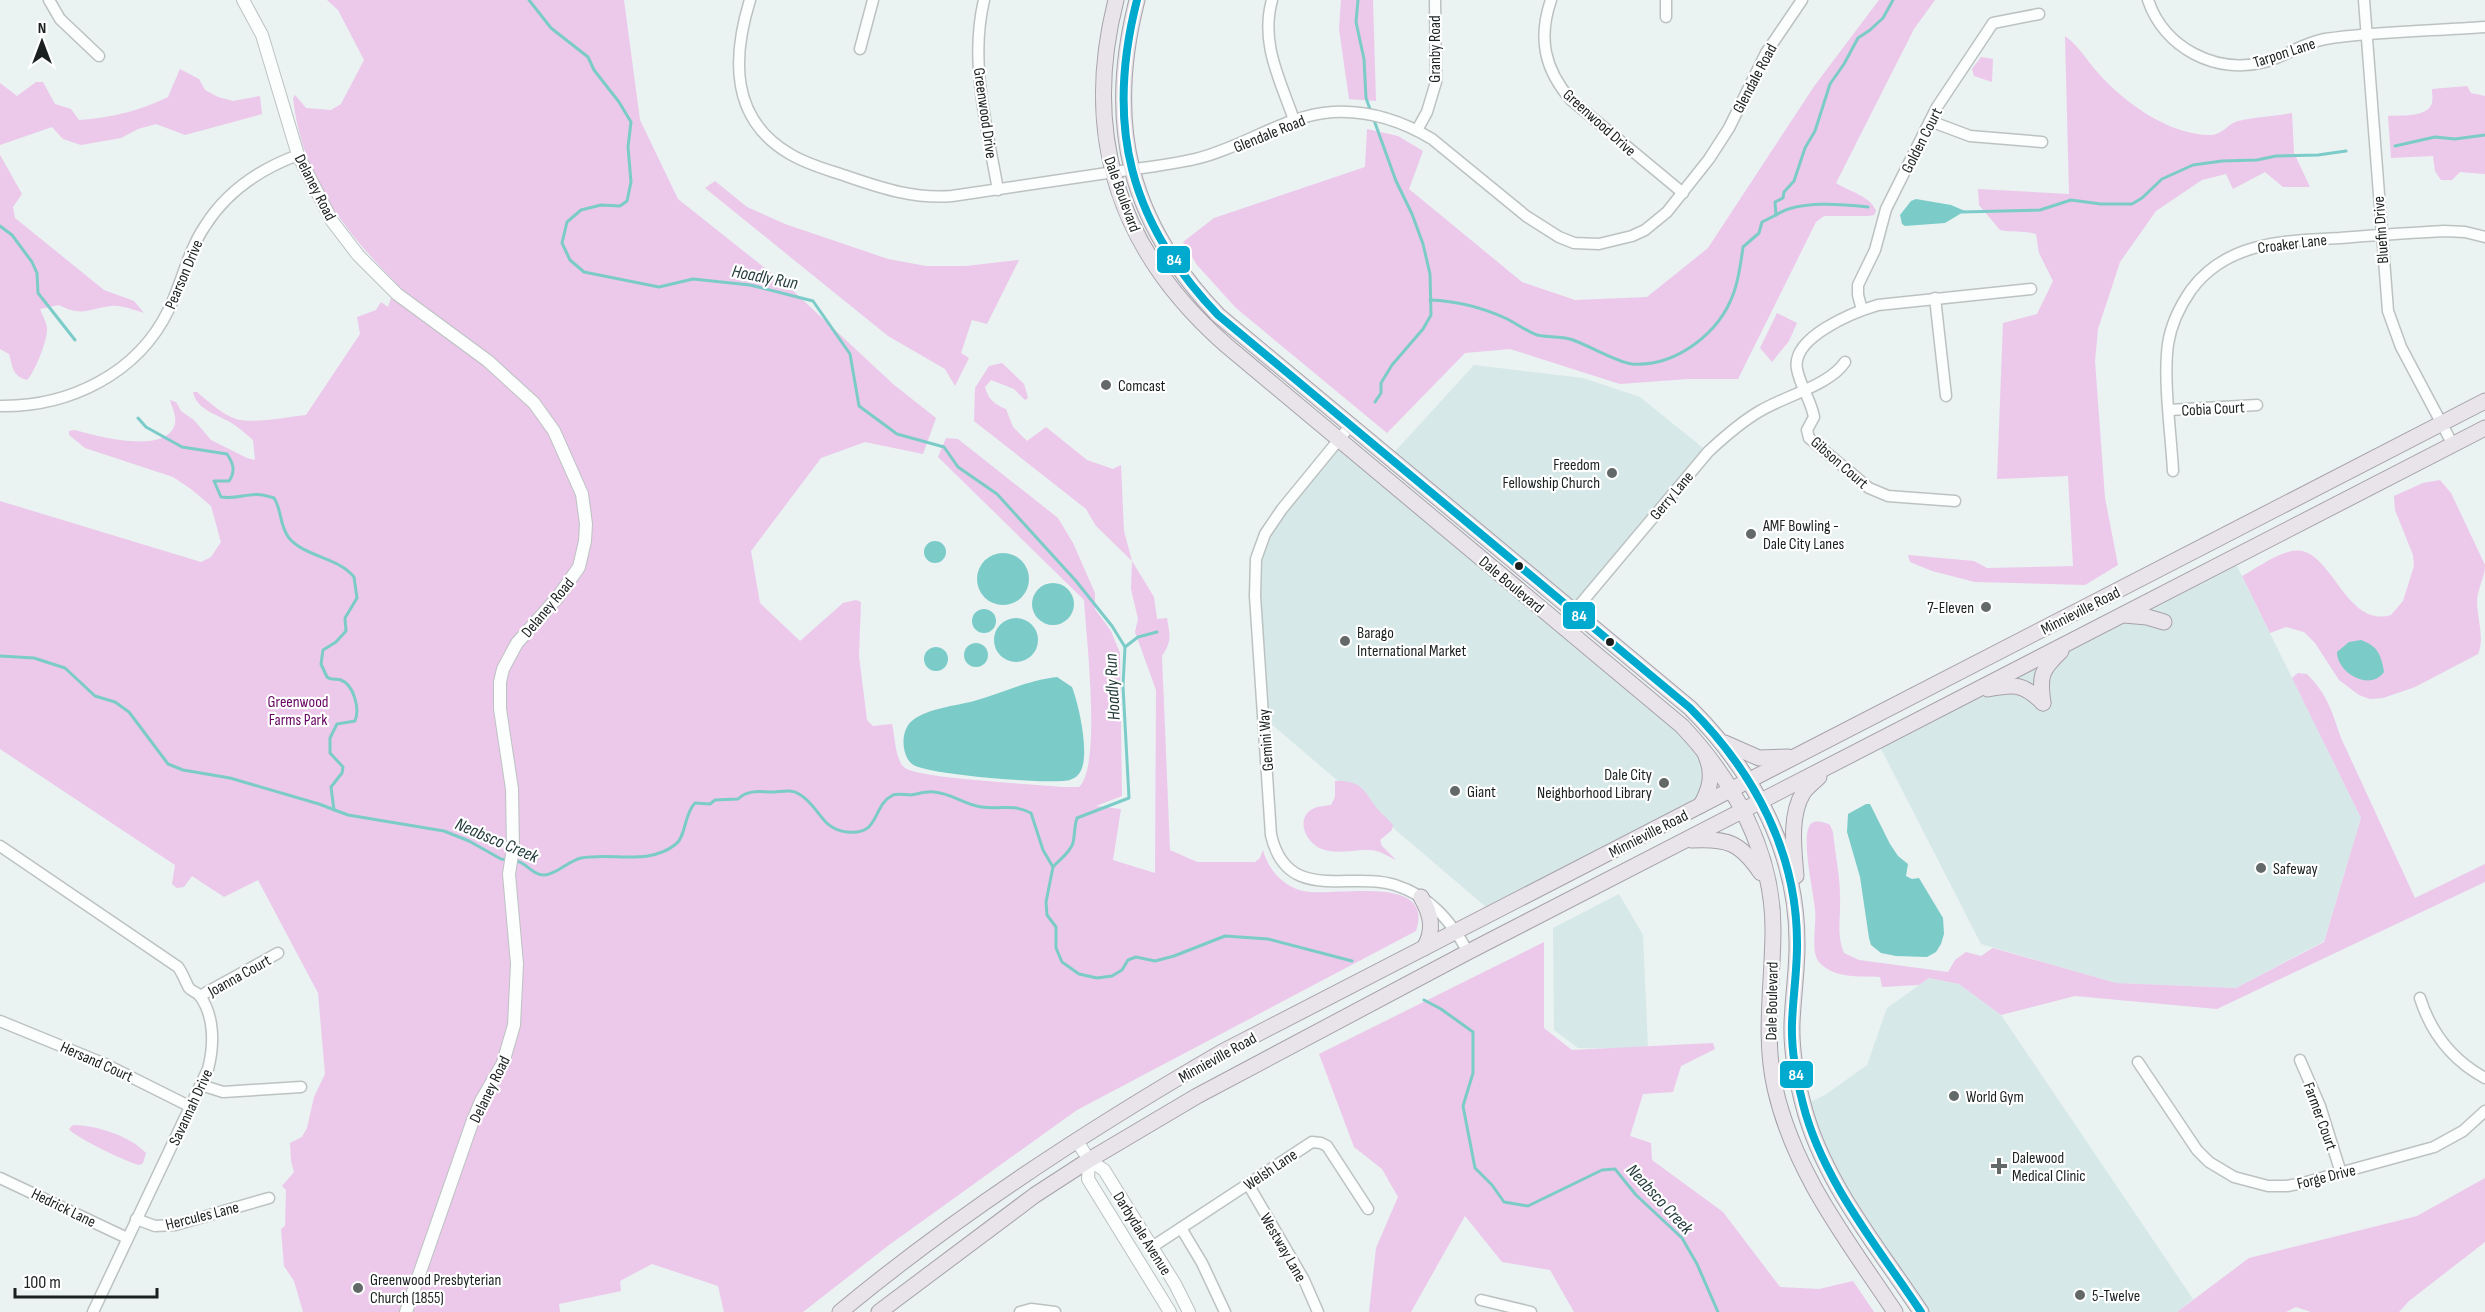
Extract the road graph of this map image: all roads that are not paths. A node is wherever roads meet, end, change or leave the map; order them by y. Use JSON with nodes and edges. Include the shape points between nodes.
{"nodes":[{"id":1,"x":49,"y":0,"type":"edge"},
{"id":2,"x":243,"y":0,"type":"edge"},
{"id":3,"x":750,"y":0,"type":"edge"},
{"id":4,"x":873,"y":0,"type":"edge"},
{"id":5,"x":984,"y":0,"type":"edge"},
{"id":6,"x":1116,"y":0,"type":"edge"},
{"id":7,"x":1137,"y":0,"type":"edge"},
{"id":8,"x":1272,"y":0,"type":"edge"},
{"id":9,"x":1435,"y":0,"type":"edge"},
{"id":10,"x":1551,"y":0,"type":"edge"},
{"id":11,"x":1666,"y":0,"type":"edge"},
{"id":12,"x":1802,"y":0,"type":"edge"},
{"id":13,"x":2148,"y":0,"type":"edge"},
{"id":14,"x":2364,"y":0,"type":"edge"},
{"id":15,"x":2039,"y":14,"type":"dead end"},
{"id":16,"x":1666,"y":17,"type":"dead end"},
{"id":17,"x":2485,"y":27,"type":"edge"},
{"id":18,"x":2366,"y":36,"type":"junction"},
{"id":19,"x":860,"y":50,"type":"dead end"},
{"id":20,"x":99,"y":56,"type":"dead end"},
{"id":21,"x":1294,"y":120,"type":"junction"},
{"id":22,"x":1930,"y":121,"type":"junction"},
{"id":23,"x":1418,"y":130,"type":"junction"},
{"id":24,"x":2042,"y":142,"type":"dead end"},
{"id":25,"x":298,"y":155,"type":"junction"},
{"id":26,"x":1131,"y":170,"type":"junction"},
{"id":27,"x":1113,"y":172,"type":"junction"},
{"id":28,"x":998,"y":190,"type":"junction"},
{"id":29,"x":1683,"y":193,"type":"junction"},
{"id":30,"x":2381,"y":235,"type":"junction"},
{"id":31,"x":2485,"y":237,"type":"edge"},
{"id":32,"x":2031,"y":289,"type":"dead end"},
{"id":33,"x":1935,"y":298,"type":"junction"},
{"id":34,"x":1862,"y":310,"type":"junction"},
{"id":35,"x":1845,"y":362,"type":"dead end"},
{"id":36,"x":1803,"y":389,"type":"junction"},
{"id":37,"x":1946,"y":396,"type":"dead end"},
{"id":38,"x":2485,"y":401,"type":"edge"},
{"id":39,"x":0,"y":405,"type":"edge"},
{"id":40,"x":2257,"y":405,"type":"dead end"},
{"id":41,"x":2169,"y":410,"type":"junction"},
{"id":42,"x":2441,"y":424,"type":"junction"},
{"id":43,"x":1350,"y":426,"type":"junction"},
{"id":44,"x":2485,"y":428,"type":"edge"},
{"id":45,"x":1339,"y":440,"type":"junction"},
{"id":46,"x":2453,"y":445,"type":"junction"},
{"id":47,"x":2173,"y":471,"type":"dead end"},
{"id":48,"x":1955,"y":501,"type":"dead end"},
{"id":49,"x":1574,"y":612,"type":"junction"},
{"id":50,"x":2121,"y":615,"type":"junction"},
{"id":51,"x":2164,"y":622,"type":"dead end"},
{"id":52,"x":1562,"y":626,"type":"junction"},
{"id":53,"x":2071,"y":641,"type":"junction"},
{"id":54,"x":1971,"y":693,"type":"junction"},
{"id":55,"x":1720,"y":740,"type":"junction"},
{"id":56,"x":1701,"y":745,"type":"junction"},
{"id":57,"x":1797,"y":756,"type":"junction"},
{"id":58,"x":1833,"y":764,"type":"junction"},
{"id":59,"x":1749,"y":781,"type":"junction"},
{"id":60,"x":1732,"y":790,"type":"junction"},
{"id":61,"x":1761,"y":801,"type":"junction"},
{"id":62,"x":1701,"y":805,"type":"junction"},
{"id":63,"x":1743,"y":810,"type":"junction"},
{"id":64,"x":1688,"y":840,"type":"junction"},
{"id":65,"x":0,"y":846,"type":"edge"},
{"id":66,"x":1768,"y":882,"type":"junction"},
{"id":67,"x":1421,"y":897,"type":"junction"},
{"id":68,"x":1793,"y":897,"type":"junction"},
{"id":69,"x":1457,"y":931,"type":"junction"},
{"id":70,"x":1424,"y":948,"type":"junction"},
{"id":71,"x":1468,"y":952,"type":"junction"},
{"id":72,"x":278,"y":953,"type":"dead end"},
{"id":73,"x":200,"y":996,"type":"junction"},
{"id":74,"x":2420,"y":998,"type":"dead end"},
{"id":75,"x":0,"y":1021,"type":"edge"},
{"id":76,"x":2300,"y":1060,"type":"dead end"},
{"id":77,"x":2138,"y":1062,"type":"dead end"},
{"id":78,"x":2485,"y":1078,"type":"edge"},
{"id":79,"x":201,"y":1085,"type":"junction"},
{"id":80,"x":301,"y":1087,"type":"dead end"},
{"id":81,"x":191,"y":1107,"type":"junction"},
{"id":82,"x":2485,"y":1111,"type":"edge"},
{"id":83,"x":1077,"y":1141,"type":"junction"},
{"id":84,"x":1089,"y":1160,"type":"junction"},
{"id":85,"x":2341,"y":1173,"type":"junction"},
{"id":86,"x":0,"y":1178,"type":"edge"},
{"id":87,"x":1248,"y":1184,"type":"junction"},
{"id":88,"x":269,"y":1198,"type":"dead end"},
{"id":89,"x":1368,"y":1209,"type":"dead end"},
{"id":90,"x":136,"y":1219,"type":"junction"},
{"id":91,"x":1181,"y":1228,"type":"junction"},
{"id":92,"x":127,"y":1238,"type":"junction"},
{"id":93,"x":1152,"y":1247,"type":"junction"},
{"id":94,"x":1481,"y":1300,"type":"dead end"},
{"id":95,"x":93,"y":1312,"type":"edge"},
{"id":96,"x":406,"y":1312,"type":"edge"},
{"id":97,"x":840,"y":1312,"type":"edge"},
{"id":98,"x":879,"y":1312,"type":"edge"},
{"id":99,"x":1020,"y":1312,"type":"edge"},
{"id":100,"x":1055,"y":1312,"type":"edge"},
{"id":101,"x":1170,"y":1312,"type":"edge"},
{"id":102,"x":1189,"y":1312,"type":"edge"},
{"id":103,"x":1226,"y":1312,"type":"edge"},
{"id":104,"x":1318,"y":1312,"type":"edge"},
{"id":105,"x":1531,"y":1312,"type":"edge"},
{"id":106,"x":1894,"y":1312,"type":"edge"},
{"id":107,"x":1922,"y":1312,"type":"edge"}],
"edges":[{"from":1,"to":20,"type":"street","via":[[60,19]]},
{"from":2,"to":25,"type":"street","name":"Delaney Road","via":[[262,35]]},
{"from":3,"to":28,"type":"street","name":"Glendale Road","via":[[738,56],[741,88],[756,123],[780,148],[805,162],[907,195],[941,197]]},
{"from":4,"to":19,"type":"street"},
{"from":5,"to":28,"type":"street","name":"Greenwood Drive","via":[[978,47],[980,86]]},
{"from":6,"to":27,"type":"main road","name":"Dale Boulevard","via":[[1102,93],[1103,126]]},
{"from":7,"to":26,"type":"main road","name":"Dale Boulevard","via":[[1124,77],[1124,121]]},
{"from":8,"to":21,"type":"street","via":[[1268,44]]},
{"from":9,"to":23,"type":"street","name":"Granby Road","via":[[1436,82]]},
{"from":10,"to":29,"type":"street","name":"Greenwood Drive","via":[[1543,43],[1556,82],[1571,100]]},
{"from":11,"to":16,"type":"street"},
{"from":12,"to":29,"type":"street","name":"Glendale Road","via":[[1766,53],[1719,144]]},
{"from":13,"to":18,"type":"street","name":"Tarpon Lane","via":[[2172,40],[2195,55],[2225,64],[2264,62],[2309,43]]},
{"from":14,"to":18,"type":"street","name":"Bluefin Drive"},
{"from":15,"to":22,"type":"street","name":"Golden Court","via":[[1993,23]]},
{"from":17,"to":18,"type":"street","name":"Tarpon Lane"},
{"from":18,"to":30,"type":"street","name":"Bluefin Drive"},
{"from":21,"to":23,"type":"street","name":"Glendale Road","via":[[1351,112],[1389,119]]},
{"from":21,"to":26,"type":"street","name":"Glendale Road","via":[[1221,152]]},
{"from":22,"to":24,"type":"street","via":[[1970,136]]},
{"from":22,"to":34,"type":"street","name":"Golden Court","via":[[1886,209],[1875,250],[1860,281],[1857,290]]},
{"from":23,"to":29,"type":"street","name":"Glendale Road","via":[[1545,230],[1574,243],[1599,244],[1632,237],[1657,222]]},
{"from":25,"to":39,"type":"street","name":"Pearson Drive","via":[[247,181],[219,206],[196,241],[167,313],[128,361],[95,385],[64,398],[38,404]]},
{"from":25,"to":96,"type":"street","name":"Delaney Road","via":[[332,221],[379,278],[495,367],[539,409],[565,452],[582,494],[586,524],[579,567],[518,643],[500,682],[500,709],[512,789],[513,848],[509,874],[517,964],[514,1025],[503,1063],[472,1123]]},
{"from":26,"to":27,"type":"street","name":"Glendale Road"},
{"from":26,"to":43,"type":"main road","name":"Dale Boulevard","via":[[1161,243],[1197,292],[1218,315]]},
{"from":27,"to":28,"type":"street","name":"Glendale Road"},
{"from":27,"to":45,"type":"main road","name":"Dale Boulevard","via":[[1140,240],[1183,303],[1226,345]]},
{"from":30,"to":31,"type":"street","name":"Croaker Lane","via":[[2444,231]]},
{"from":30,"to":41,"type":"street","name":"Croaker Lane","via":[[2272,243],[2231,256],[2211,269],[2186,297],[2171,330],[2167,360]]},
{"from":30,"to":42,"type":"street","name":"Bluefin Drive","via":[[2385,291],[2393,327]]},
{"from":32,"to":33,"type":"street"},
{"from":33,"to":34,"type":"street"},
{"from":33,"to":37,"type":"street"},
{"from":34,"to":36,"type":"street","via":[[1828,327],[1802,347],[1796,366]]},
{"from":35,"to":36,"type":"street","name":"Gerry Lane","via":[[1835,375]]},
{"from":36,"to":48,"type":"street","name":"Gibson Court","via":[[1814,417],[1807,430],[1809,438],[1869,488],[1888,496]]},
{"from":36,"to":49,"type":"street","name":"Gerry Lane","via":[[1745,421],[1708,452]]},
{"from":38,"to":42,"type":"main road","name":"Minnieville Road"},
{"from":40,"to":41,"type":"street","name":"Cobia Court"},
{"from":41,"to":47,"type":"street","name":"Croaker Lane"},
{"from":42,"to":46,"type":"street","name":"Bluefin Drive"},
{"from":42,"to":57,"type":"main road","name":"Minnieville Road"},
{"from":43,"to":45,"type":"street","name":"Gemini Way"},
{"from":43,"to":49,"type":"main road","name":"Dale Boulevard"},
{"from":44,"to":46,"type":"main road","name":"Minnieville Road"},
{"from":45,"to":52,"type":"main road","name":"Dale Boulevard"},
{"from":45,"to":67,"type":"street","name":"Gemini Way","via":[[1271,524],[1256,559],[1255,596],[1271,835],[1281,859],[1306,879],[1328,883],[1384,882]]},
{"from":46,"to":50,"type":"main road","name":"Minnieville Road"},
{"from":49,"to":52,"type":"street","name":"Gerry Lane"},
{"from":49,"to":55,"type":"main road","name":"Dale Boulevard","via":[[1690,708]]},
{"from":50,"to":51,"type":"main road"},
{"from":50,"to":53,"type":"main road","name":"Minnieville Road"},
{"from":52,"to":56,"type":"main road","name":"Dale Boulevard"},
{"from":53,"to":54,"type":"main road","name":"Minnieville Road"},
{"from":53,"to":54,"type":"main road","via":[[2043,671],[2043,704],[2016,685]]},
{"from":54,"to":58,"type":"main road","name":"Minnieville Road"},
{"from":55,"to":57,"type":"main road","via":[[1759,758]]},
{"from":55,"to":59,"type":"main road","name":"Dale Boulevard"},
{"from":56,"to":60,"type":"main road","name":"Dale Boulevard"},
{"from":56,"to":62,"type":"main road","via":[[1711,774]]},
{"from":57,"to":59,"type":"main road","name":"Minnieville Road"},
{"from":58,"to":61,"type":"main road","name":"Minnieville Road"},
{"from":58,"to":68,"type":"main road","via":[[1806,790],[1798,805]]},
{"from":59,"to":60,"type":"main road","name":"Minnieville Road"},
{"from":59,"to":61,"type":"main road","name":"Dale Boulevard"},
{"from":60,"to":62,"type":"main road","name":"Minnieville Road"},
{"from":60,"to":63,"type":"main road","name":"Dale Boulevard"},
{"from":61,"to":63,"type":"main road","name":"Minnieville Road"},
{"from":61,"to":68,"type":"main road","name":"Dale Boulevard","via":[[1780,845]]},
{"from":62,"to":69,"type":"main road","name":"Minnieville Road"},
{"from":63,"to":64,"type":"main road","name":"Minnieville Road"},
{"from":63,"to":66,"type":"main road","name":"Dale Boulevard"},
{"from":64,"to":66,"type":"main road","via":[[1720,840],[1735,845],[1749,856]]},
{"from":64,"to":71,"type":"main road","name":"Minnieville Road"},
{"from":65,"to":73,"type":"street","name":"Savannah Drive","via":[[171,962],[190,989]]},
{"from":66,"to":106,"type":"main road","name":"Dale Boulevard","via":[[1773,929],[1769,1040],[1779,1109],[1816,1194]]},
{"from":67,"to":69,"type":"street","name":"Gemini Way"},
{"from":67,"to":70,"type":"main road","via":[[1431,923]]},
{"from":68,"to":107,"type":"main road","name":"Dale Boulevard","via":[[1797,947],[1792,1044],[1808,1123],[1828,1170]]},
{"from":69,"to":70,"type":"main road","name":"Minnieville Road"},
{"from":69,"to":71,"type":"street","name":"Gemini Way"},
{"from":70,"to":83,"type":"main road","name":"Minnieville Road","via":[[1222,1053]]},
{"from":71,"to":84,"type":"main road","name":"Minnieville Road","via":[[1197,1096]]},
{"from":72,"to":73,"type":"street","name":"Joanna Court"},
{"from":73,"to":79,"type":"street","name":"Savannah Drive","via":[[213,1042]]},
{"from":74,"to":78,"type":"street","via":[[2440,1040],[2461,1062]]},
{"from":75,"to":81,"type":"street","name":"Hersand Court","via":[[105,1064]]},
{"from":76,"to":85,"type":"street","name":"Farmer Court"},
{"from":77,"to":85,"type":"street","name":"Forge Drive","via":[[2192,1145],[2234,1178],[2287,1186]]},
{"from":79,"to":80,"type":"street","via":[[223,1092]]},
{"from":79,"to":81,"type":"street","name":"Savannah Drive"},
{"from":81,"to":90,"type":"street","name":"Savannah Drive"},
{"from":82,"to":85,"type":"street","name":"Forge Drive","via":[[2463,1131],[2434,1147]]},
{"from":83,"to":84,"type":"street","name":"Darbydale Avenue"},
{"from":83,"to":97,"type":"main road","name":"Minnieville Road","via":[[959,1220]]},
{"from":84,"to":93,"type":"street","name":"Darbydale Avenue","via":[[1104,1170]]},
{"from":84,"to":98,"type":"main road","name":"Minnieville Road"},
{"from":84,"to":101,"type":"street","name":"Darbydale Avenue","via":[[1088,1179]]},
{"from":86,"to":92,"type":"street","name":"Hedrick Lane"},
{"from":87,"to":89,"type":"street","name":"Welsh Lane","via":[[1316,1142],[1327,1146]]},
{"from":87,"to":91,"type":"street","name":"Welsh Lane"},
{"from":87,"to":104,"type":"street","name":"Westway Lane","via":[[1304,1280]]},
{"from":88,"to":90,"type":"street","name":"Hercules Lane","via":[[175,1225],[155,1226]]},
{"from":90,"to":92,"type":"street","name":"Savannah Drive"},
{"from":91,"to":93,"type":"street","name":"Welsh Lane"},
{"from":91,"to":103,"type":"street"},
{"from":92,"to":95,"type":"street","name":"Savannah Drive"},
{"from":93,"to":102,"type":"street","name":"Darbydale Avenue"},
{"from":94,"to":105,"type":"street"},
{"from":99,"to":100,"type":"street"}]}
